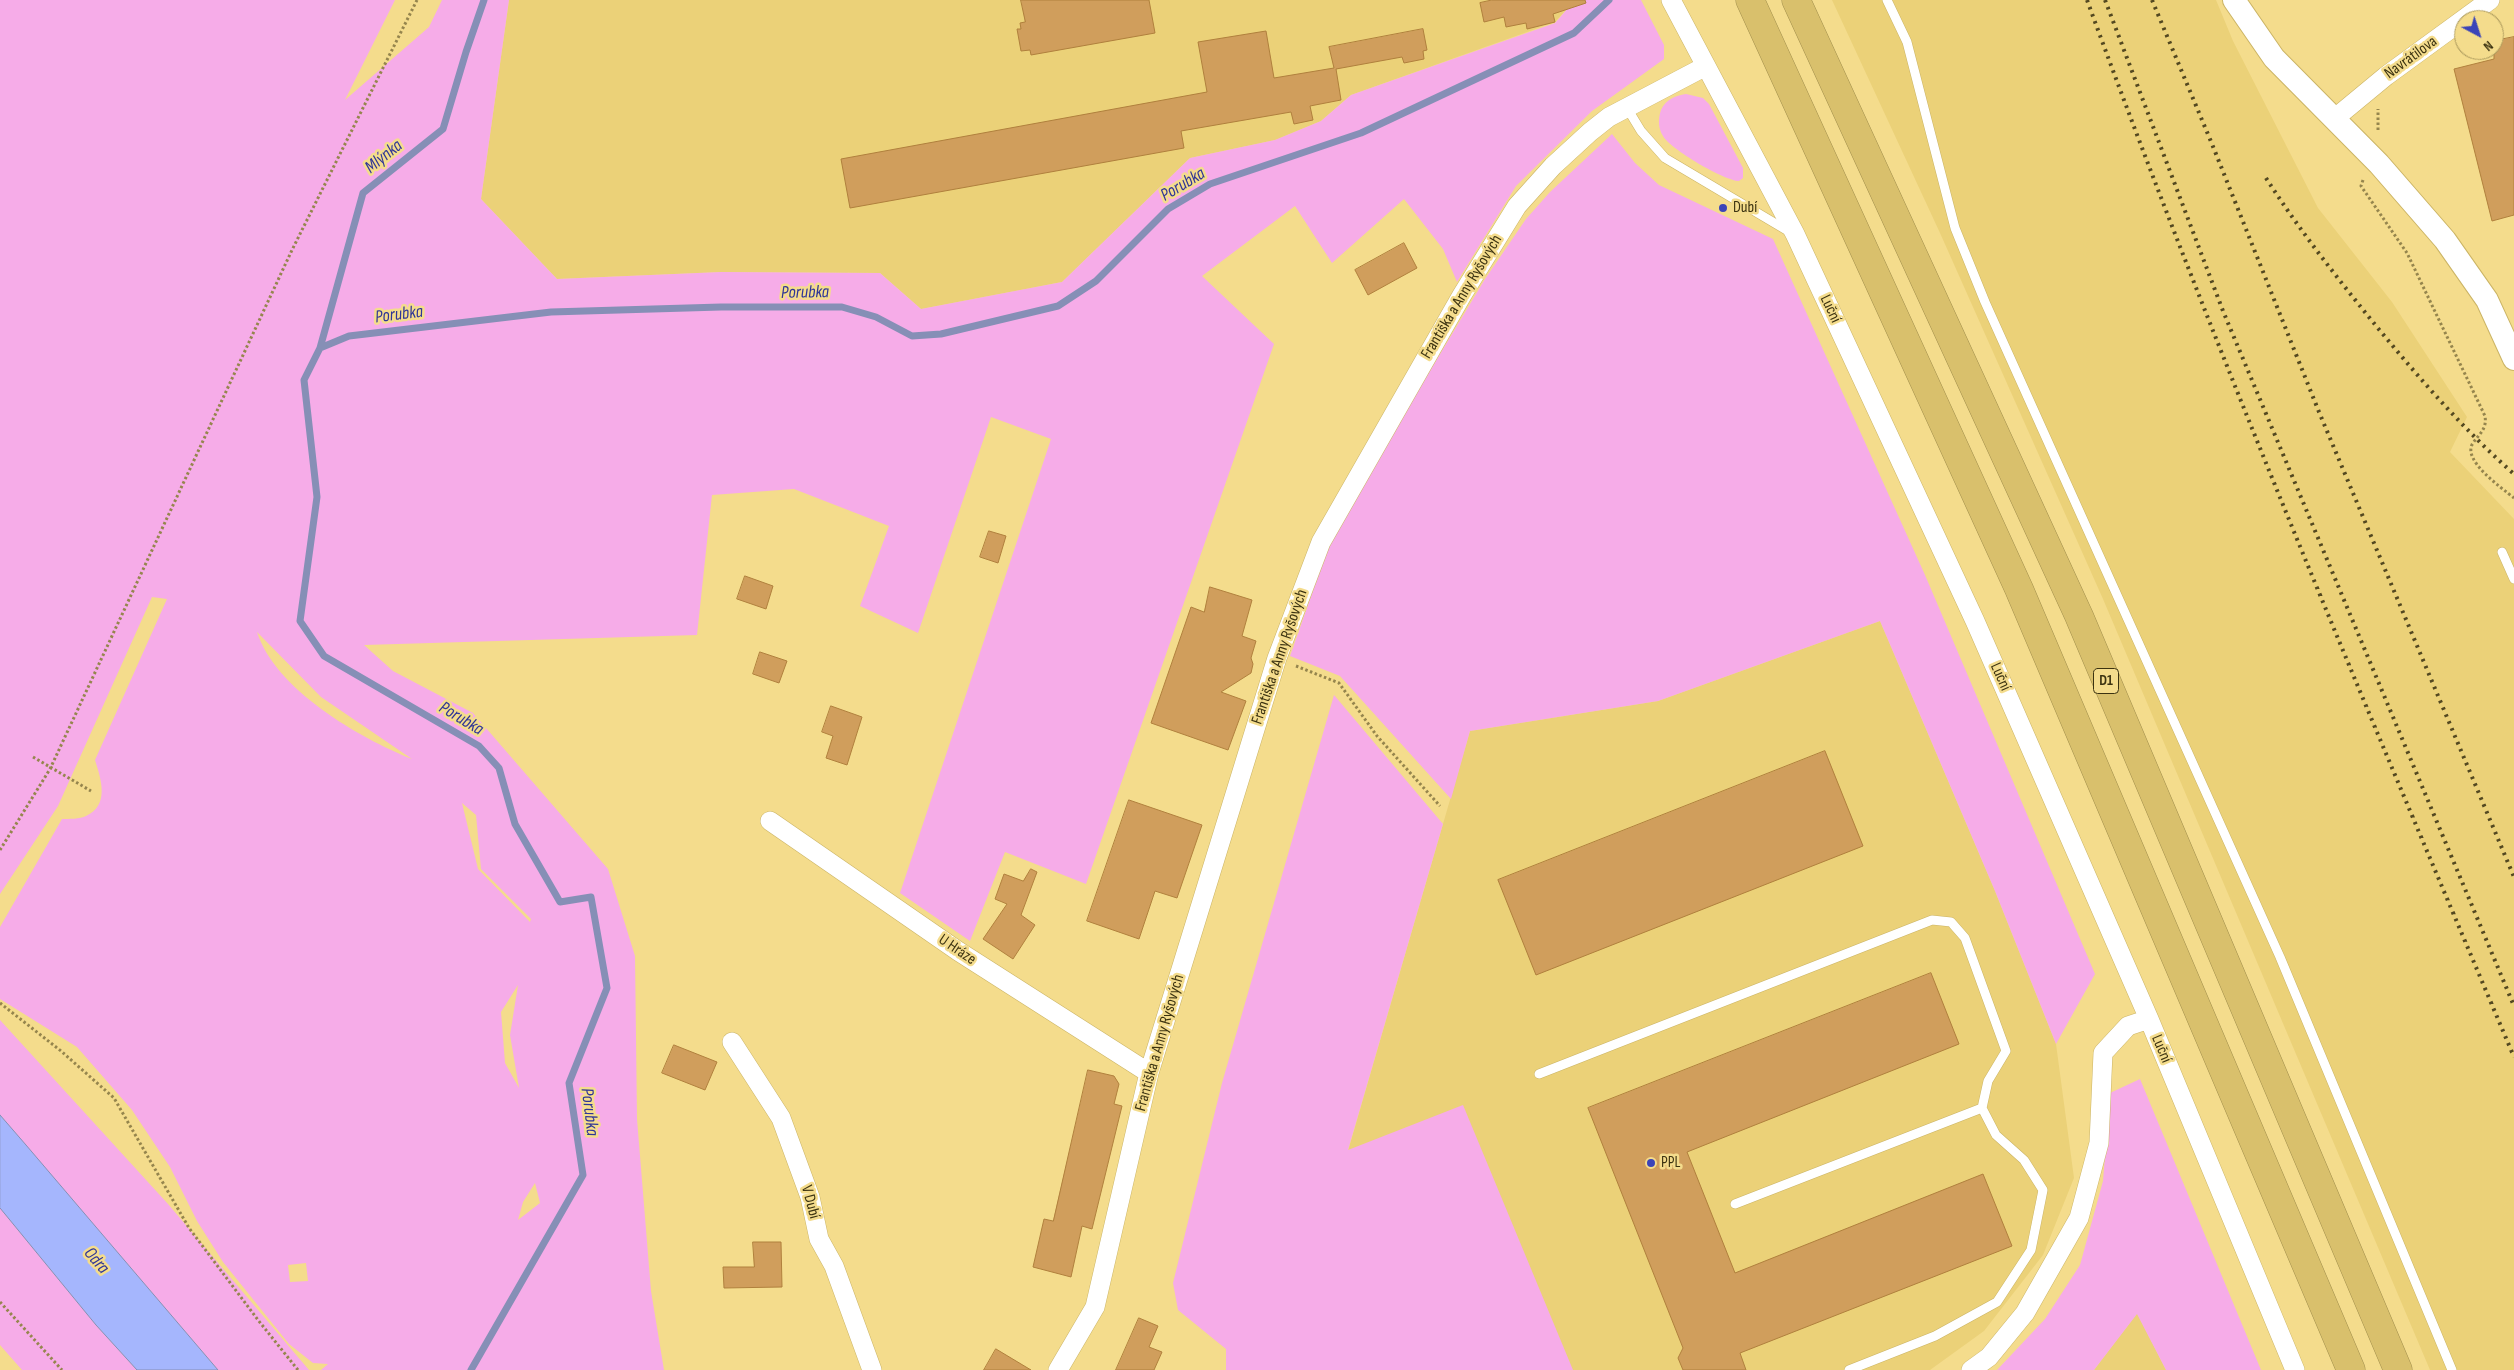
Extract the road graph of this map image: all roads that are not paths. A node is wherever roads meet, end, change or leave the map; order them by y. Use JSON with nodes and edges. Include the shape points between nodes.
{"nodes":[{"id":1,"x":1671,"y":0,"type":"edge"},
{"id":2,"x":1750,"y":0,"type":"edge"},
{"id":3,"x":1796,"y":0,"type":"edge"},
{"id":4,"x":1887,"y":0,"type":"edge"},
{"id":5,"x":2234,"y":0,"type":"edge"},
{"id":6,"x":2490,"y":0,"type":"edge"},
{"id":7,"x":1706,"y":66,"type":"junction"},
{"id":8,"x":1626,"y":108,"type":"junction"},
{"id":9,"x":2334,"y":119,"type":"junction"},
{"id":10,"x":1794,"y":234,"type":"junction"},
{"id":11,"x":2514,"y":359,"type":"edge"},
{"id":12,"x":2502,"y":552,"type":"dead end"},
{"id":13,"x":2514,"y":579,"type":"edge"},
{"id":14,"x":770,"y":821,"type":"dead end"},
{"id":15,"x":2149,"y":1019,"type":"junction"},
{"id":16,"x":732,"y":1042,"type":"dead end"},
{"id":17,"x":1149,"y":1073,"type":"junction"},
{"id":18,"x":1539,"y":1074,"type":"dead end"},
{"id":19,"x":1982,"y":1108,"type":"junction"},
{"id":20,"x":1735,"y":1204,"type":"dead end"},
{"id":21,"x":872,"y":1370,"type":"edge"},
{"id":22,"x":1058,"y":1370,"type":"edge"},
{"id":23,"x":1849,"y":1370,"type":"edge"},
{"id":24,"x":1971,"y":1370,"type":"edge"},
{"id":25,"x":2295,"y":1370,"type":"edge"},
{"id":26,"x":2351,"y":1370,"type":"edge"},
{"id":27,"x":2398,"y":1370,"type":"edge"},
{"id":28,"x":2452,"y":1370,"type":"edge"}],
"edges":[{"from":1,"to":7,"type":"street","name":"Luční"},
{"from":2,"to":26,"type":"highway","via":[[2019,589]]},
{"from":3,"to":27,"type":"highway","number":"D1","via":[[2079,616]]},
{"from":4,"to":28,"type":"lane","via":[[1907,42],[1956,228],[1986,302],[2280,957]]},
{"from":5,"to":9,"type":"street","via":[[2274,58]]},
{"from":6,"to":9,"type":"street","name":"Navrátilova","via":[[2386,76]]},
{"from":7,"to":8,"type":"street","name":"Františka a Anny Ryšových"},
{"from":7,"to":10,"type":"street","name":"Luční"},
{"from":8,"to":10,"type":"lane","via":[[1641,132],[1665,158]]},
{"from":8,"to":17,"type":"street","name":"Františka a Anny Ryšových","via":[[1590,132],[1517,206],[1462,295],[1321,542],[1277,658]]},
{"from":9,"to":11,"type":"street","via":[[2379,164],[2445,240],[2487,300]]},
{"from":10,"to":15,"type":"street","name":"Luční","via":[[1975,622]]},
{"from":12,"to":13,"type":"lane"},
{"from":14,"to":17,"type":"street","name":"U Hráze","via":[[958,952]]},
{"from":15,"to":24,"type":"street","via":[[2128,1026],[2103,1053],[2099,1143],[2079,1218],[2025,1313],[1989,1357]]},
{"from":15,"to":25,"type":"street","name":"Luční"},
{"from":16,"to":21,"type":"street","name":"V Dubí","via":[[781,1118],[810,1197],[819,1238],[834,1266]]},
{"from":17,"to":22,"type":"street","name":"Františka a Anny Ryšových","via":[[1094,1307]]},
{"from":18,"to":19,"type":"lane","via":[[1932,920],[1951,922],[1965,938],[2006,1051],[1988,1081]]},
{"from":19,"to":20,"type":"lane"},
{"from":19,"to":23,"type":"lane","via":[[1996,1135],[2024,1160],[2043,1190],[2031,1250],[1997,1302],[1934,1336]]}]}
